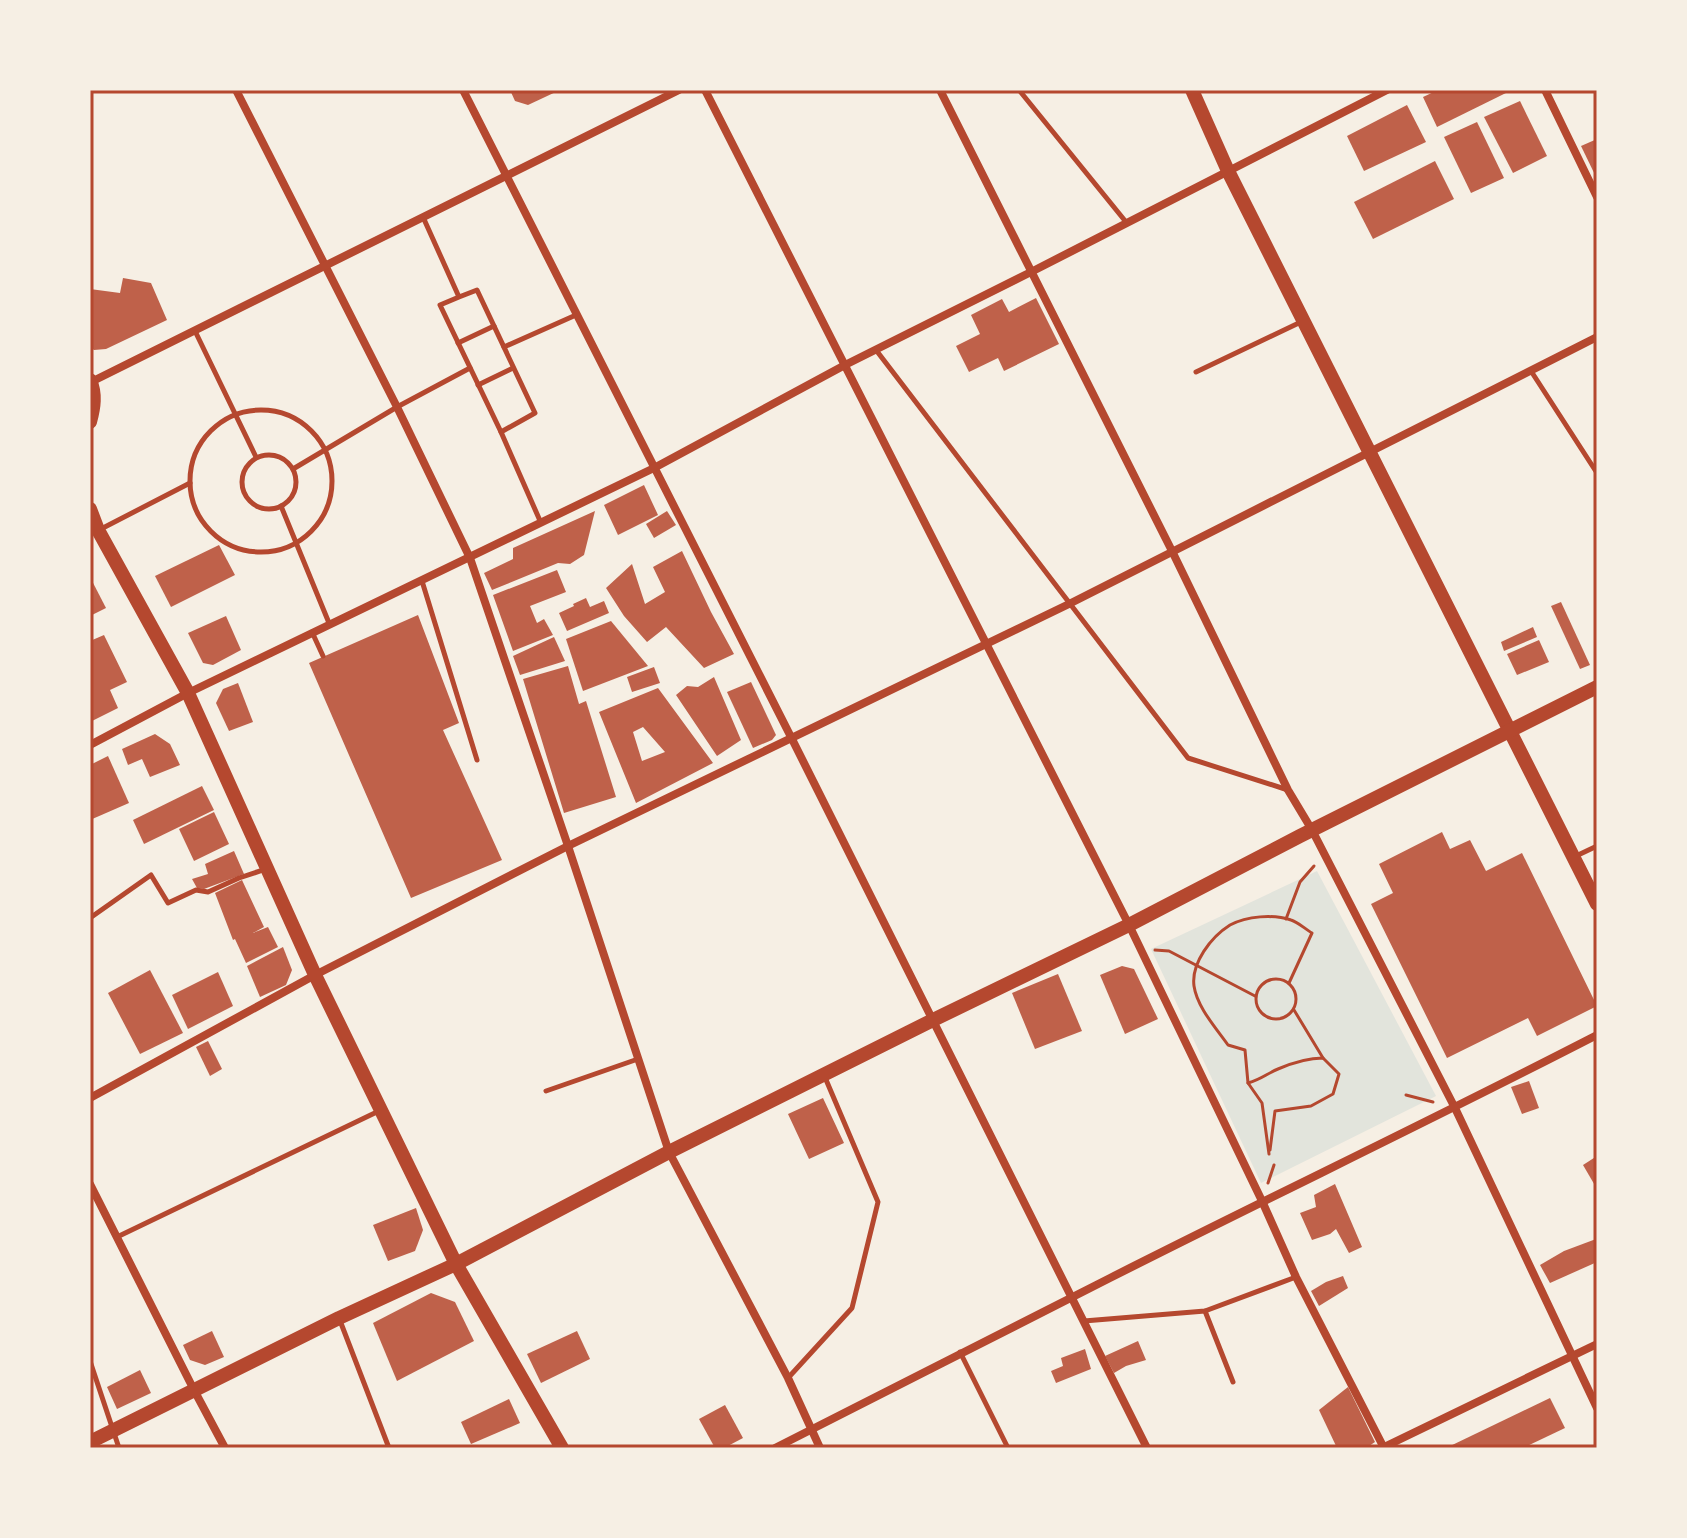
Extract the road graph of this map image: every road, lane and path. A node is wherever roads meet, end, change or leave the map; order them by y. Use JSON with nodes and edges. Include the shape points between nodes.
{"nodes":[{"id":1,"x":236,"y":90,"type":"edge"},
{"id":2,"x":463,"y":90,"type":"edge"},
{"id":3,"x":679,"y":90,"type":"edge"},
{"id":4,"x":705,"y":90,"type":"edge"},
{"id":5,"x":940,"y":90,"type":"edge"},
{"id":6,"x":1019,"y":90,"type":"edge"},
{"id":7,"x":1192,"y":90,"type":"edge"},
{"id":8,"x":1545,"y":90,"type":"edge"},
{"id":9,"x":1383,"y":91,"type":"edge"},
{"id":10,"x":1228,"y":171,"type":"junction"},
{"id":11,"x":506,"y":176,"type":"junction"},
{"id":12,"x":1597,"y":197,"type":"edge"},
{"id":13,"x":423,"y":217,"type":"junction"},
{"id":14,"x":1126,"y":222,"type":"junction"},
{"id":15,"x":325,"y":266,"type":"junction"},
{"id":16,"x":1031,"y":272,"type":"junction"},
{"id":17,"x":459,"y":297,"type":"junction"},
{"id":18,"x":576,"y":315,"type":"junction"},
{"id":19,"x":1304,"y":321,"type":"junction"},
{"id":20,"x":494,"y":326,"type":"junction"},
{"id":21,"x":195,"y":331,"type":"junction"},
{"id":22,"x":1597,"y":337,"type":"edge"},
{"id":23,"x":458,"y":343,"type":"junction"},
{"id":24,"x":504,"y":347,"type":"junction"},
{"id":25,"x":875,"y":350,"type":"junction"},
{"id":26,"x":845,"y":365,"type":"junction"},
{"id":27,"x":470,"y":368,"type":"junction"},
{"id":28,"x":513,"y":368,"type":"junction"},
{"id":29,"x":1531,"y":371,"type":"junction"},
{"id":30,"x":1196,"y":372,"type":"dead end"},
{"id":31,"x":91,"y":381,"type":"edge"},
{"id":32,"x":478,"y":385,"type":"junction"},
{"id":33,"x":397,"y":407,"type":"junction"},
{"id":34,"x":235,"y":414,"type":"junction"},
{"id":35,"x":90,"y":422,"type":"edge"},
{"id":36,"x":501,"y":432,"type":"junction"},
{"id":37,"x":325,"y":450,"type":"junction"},
{"id":38,"x":1370,"y":451,"type":"junction"},
{"id":39,"x":256,"y":457,"type":"junction"},
{"id":40,"x":654,"y":468,"type":"junction"},
{"id":41,"x":293,"y":469,"type":"junction"},
{"id":42,"x":1597,"y":473,"type":"edge"},
{"id":43,"x":190,"y":483,"type":"junction"},
{"id":44,"x":281,"y":506,"type":"junction"},
{"id":45,"x":90,"y":509,"type":"edge"},
{"id":46,"x":541,"y":523,"type":"junction"},
{"id":47,"x":98,"y":530,"type":"junction"},
{"id":48,"x":296,"y":544,"type":"junction"},
{"id":49,"x":1172,"y":551,"type":"junction"},
{"id":50,"x":470,"y":558,"type":"junction"},
{"id":51,"x":422,"y":581,"type":"junction"},
{"id":52,"x":1069,"y":604,"type":"junction"},
{"id":53,"x":329,"y":623,"type":"junction"},
{"id":54,"x":312,"y":632,"type":"junction"},
{"id":55,"x":986,"y":644,"type":"junction"},
{"id":56,"x":323,"y":656,"type":"dead end"},
{"id":57,"x":1597,"y":687,"type":"edge"},
{"id":58,"x":188,"y":693,"type":"junction"},
{"id":59,"x":1511,"y":730,"type":"junction"},
{"id":60,"x":791,"y":737,"type":"junction"},
{"id":61,"x":90,"y":745,"type":"edge"},
{"id":62,"x":477,"y":760,"type":"dead end"},
{"id":63,"x":1288,"y":790,"type":"junction"},
{"id":64,"x":1312,"y":830,"type":"junction"},
{"id":65,"x":568,"y":846,"type":"junction"},
{"id":66,"x":1597,"y":846,"type":"edge"},
{"id":67,"x":1574,"y":857,"type":"junction"},
{"id":68,"x":1314,"y":866,"type":"dead end"},
{"id":69,"x":267,"y":869,"type":"junction"},
{"id":70,"x":1597,"y":904,"type":"edge"},
{"id":71,"x":90,"y":918,"type":"edge"},
{"id":72,"x":1286,"y":919,"type":"junction"},
{"id":73,"x":1129,"y":925,"type":"junction"},
{"id":74,"x":1155,"y":950,"type":"dead end"},
{"id":75,"x":1196,"y":966,"type":"junction"},
{"id":76,"x":315,"y":975,"type":"junction"},
{"id":77,"x":1289,"y":983,"type":"junction"},
{"id":78,"x":1255,"y":996,"type":"junction"},
{"id":79,"x":1294,"y":1009,"type":"junction"},
{"id":80,"x":933,"y":1020,"type":"junction"},
{"id":81,"x":1597,"y":1035,"type":"edge"},
{"id":82,"x":1323,"y":1058,"type":"junction"},
{"id":83,"x":638,"y":1059,"type":"junction"},
{"id":84,"x":824,"y":1075,"type":"junction"},
{"id":85,"x":1248,"y":1083,"type":"junction"},
{"id":86,"x":546,"y":1091,"type":"dead end"},
{"id":87,"x":1406,"y":1095,"type":"dead end"},
{"id":88,"x":90,"y":1098,"type":"edge"},
{"id":89,"x":1455,"y":1108,"type":"junction"},
{"id":90,"x":382,"y":1110,"type":"junction"},
{"id":91,"x":669,"y":1152,"type":"junction"},
{"id":92,"x":90,"y":1184,"type":"edge"},
{"id":93,"x":1262,"y":1201,"type":"junction"},
{"id":94,"x":117,"y":1237,"type":"junction"},
{"id":95,"x":456,"y":1264,"type":"junction"},
{"id":96,"x":1296,"y":1277,"type":"junction"},
{"id":97,"x":1072,"y":1297,"type":"junction"},
{"id":98,"x":1205,"y":1311,"type":"junction"},
{"id":99,"x":339,"y":1318,"type":"junction"},
{"id":100,"x":1084,"y":1321,"type":"junction"},
{"id":101,"x":1597,"y":1344,"type":"edge"},
{"id":102,"x":960,"y":1352,"type":"junction"},
{"id":103,"x":1571,"y":1357,"type":"junction"},
{"id":104,"x":90,"y":1361,"type":"edge"},
{"id":105,"x":788,"y":1378,"type":"junction"},
{"id":106,"x":1233,"y":1382,"type":"dead end"},
{"id":107,"x":194,"y":1390,"type":"junction"},
{"id":108,"x":1597,"y":1408,"type":"edge"},
{"id":109,"x":812,"y":1430,"type":"junction"},
{"id":110,"x":113,"y":1431,"type":"junction"},
{"id":111,"x":90,"y":1442,"type":"edge"},
{"id":112,"x":119,"y":1448,"type":"edge"},
{"id":113,"x":225,"y":1448,"type":"edge"},
{"id":114,"x":389,"y":1448,"type":"edge"},
{"id":115,"x":562,"y":1448,"type":"edge"},
{"id":116,"x":775,"y":1448,"type":"edge"},
{"id":117,"x":820,"y":1448,"type":"edge"},
{"id":118,"x":1008,"y":1448,"type":"edge"},
{"id":119,"x":1147,"y":1448,"type":"edge"},
{"id":120,"x":1383,"y":1448,"type":"edge"}],
"edges":[{"from":1,"to":15,"type":"street"},
{"from":2,"to":11,"type":"street"},
{"from":3,"to":11,"type":"street"},
{"from":4,"to":26,"type":"street"},
{"from":5,"to":16,"type":"street"},
{"from":6,"to":14,"type":"lane"},
{"from":7,"to":10,"type":"main road"},
{"from":8,"to":12,"type":"street"},
{"from":9,"to":10,"type":"street"},
{"from":10,"to":14,"type":"street"},
{"from":10,"to":19,"type":"main road"},
{"from":11,"to":13,"type":"street"},
{"from":11,"to":18,"type":"street"},
{"from":13,"to":15,"type":"street"},
{"from":13,"to":17,"type":"lane"},
{"from":14,"to":16,"type":"street"},
{"from":15,"to":21,"type":"street"},
{"from":15,"to":33,"type":"street"},
{"from":16,"to":25,"type":"street"},
{"from":16,"to":49,"type":"street"},
{"from":17,"to":20,"type":"lane","via":[[477,290]]},
{"from":17,"to":23,"type":"lane","via":[[440,305]]},
{"from":18,"to":24,"type":"lane"},
{"from":18,"to":40,"type":"street"},
{"from":19,"to":30,"type":"lane"},
{"from":19,"to":38,"type":"main road"},
{"from":20,"to":23,"type":"lane"},
{"from":20,"to":24,"type":"lane"},
{"from":21,"to":31,"type":"street"},
{"from":21,"to":34,"type":"lane"},
{"from":22,"to":29,"type":"street"},
{"from":23,"to":27,"type":"lane"},
{"from":24,"to":28,"type":"lane"},
{"from":25,"to":26,"type":"street"},
{"from":25,"to":52,"type":"lane"},
{"from":26,"to":40,"type":"street"},
{"from":26,"to":55,"type":"street"},
{"from":27,"to":32,"type":"lane"},
{"from":27,"to":33,"type":"lane"},
{"from":28,"to":32,"type":"lane"},
{"from":28,"to":36,"type":"lane","via":[[535,413]]},
{"from":29,"to":38,"type":"street"},
{"from":29,"to":42,"type":"lane"},
{"from":31,"to":35,"type":"main road"},
{"from":32,"to":36,"type":"lane"},
{"from":33,"to":37,"type":"lane"},
{"from":33,"to":50,"type":"street"},
{"from":34,"to":37,"type":"lane","via":[[282,412],[303,423]]},
{"from":34,"to":39,"type":"lane"},
{"from":34,"to":43,"type":"lane","via":[[201,441]]},
{"from":36,"to":46,"type":"lane"},
{"from":37,"to":41,"type":"lane"},
{"from":37,"to":48,"type":"lane","via":[[333,485],[328,509]]},
{"from":38,"to":49,"type":"street"},
{"from":38,"to":59,"type":"main road"},
{"from":39,"to":41,"type":"lane","via":[[273,454]]},
{"from":39,"to":44,"type":"lane","via":[[241,477],[244,494],[265,509]]},
{"from":40,"to":46,"type":"street"},
{"from":40,"to":60,"type":"street"},
{"from":41,"to":44,"type":"lane","via":[[296,486]]},
{"from":43,"to":47,"type":"lane"},
{"from":43,"to":48,"type":"lane","via":[[203,523],[218,538],[256,553]]},
{"from":44,"to":48,"type":"lane"},
{"from":45,"to":47,"type":"main road"},
{"from":46,"to":50,"type":"street"},
{"from":47,"to":58,"type":"main road"},
{"from":48,"to":53,"type":"lane"},
{"from":49,"to":52,"type":"street"},
{"from":49,"to":63,"type":"street"},
{"from":50,"to":51,"type":"street"},
{"from":50,"to":65,"type":"street"},
{"from":51,"to":53,"type":"street"},
{"from":51,"to":62,"type":"lane"},
{"from":52,"to":55,"type":"street"},
{"from":52,"to":63,"type":"lane","via":[[1188,758]]},
{"from":53,"to":54,"type":"street"},
{"from":54,"to":56,"type":"lane"},
{"from":54,"to":58,"type":"street"},
{"from":55,"to":60,"type":"street"},
{"from":55,"to":73,"type":"street"},
{"from":57,"to":59,"type":"main road"},
{"from":58,"to":61,"type":"street"},
{"from":58,"to":69,"type":"main road"},
{"from":59,"to":64,"type":"main road"},
{"from":59,"to":67,"type":"main road"},
{"from":60,"to":65,"type":"street"},
{"from":60,"to":80,"type":"street"},
{"from":63,"to":64,"type":"street"},
{"from":64,"to":73,"type":"main road"},
{"from":64,"to":89,"type":"street"},
{"from":65,"to":76,"type":"street"},
{"from":65,"to":83,"type":"street"},
{"from":66,"to":67,"type":"lane"},
{"from":67,"to":70,"type":"main road"},
{"from":68,"to":72,"type":"path","via":[[1300,882]]},
{"from":69,"to":71,"type":"lane","via":[[168,903],[151,875]]},
{"from":69,"to":76,"type":"main road"},
{"from":72,"to":75,"type":"path","via":[[1270,916],[1231,925],[1200,955]]},
{"from":72,"to":77,"type":"path","via":[[1312,933]]},
{"from":73,"to":80,"type":"main road"},
{"from":73,"to":93,"type":"street"},
{"from":74,"to":75,"type":"path","via":[[1169,951]]},
{"from":75,"to":78,"type":"path"},
{"from":75,"to":85,"type":"path","via":[[1194,985],[1202,1006],[1228,1045],[1245,1050]]},
{"from":76,"to":88,"type":"street"},
{"from":76,"to":90,"type":"main road"},
{"from":77,"to":78,"type":"path","via":[[1271,979]]},
{"from":77,"to":79,"type":"path","via":[[1296,995]]},
{"from":78,"to":79,"type":"path","via":[[1259,1010],[1270,1018],[1283,1018]]},
{"from":79,"to":82,"type":"path"},
{"from":80,"to":84,"type":"main road"},
{"from":80,"to":97,"type":"street"},
{"from":81,"to":89,"type":"street"},
{"from":82,"to":85,"type":"path","via":[[1274,1070]]},
{"from":82,"to":85,"type":"path","via":[[1339,1074],[1333,1094],[1311,1106],[1275,1111],[1269,1154],[1262,1103]]},
{"from":83,"to":86,"type":"lane"},
{"from":83,"to":91,"type":"street"},
{"from":84,"to":91,"type":"main road"},
{"from":84,"to":105,"type":"lane","via":[[878,1202],[852,1308]]},
{"from":87,"to":89,"type":"path"},
{"from":89,"to":93,"type":"street"},
{"from":89,"to":103,"type":"street"},
{"from":90,"to":94,"type":"lane"},
{"from":90,"to":95,"type":"main road"},
{"from":91,"to":95,"type":"main road"},
{"from":91,"to":105,"type":"street"},
{"from":92,"to":94,"type":"street"},
{"from":93,"to":96,"type":"street"},
{"from":93,"to":97,"type":"street"},
{"from":94,"to":107,"type":"street"},
{"from":95,"to":99,"type":"main road"},
{"from":95,"to":115,"type":"main road"},
{"from":96,"to":98,"type":"lane"},
{"from":96,"to":120,"type":"street"},
{"from":97,"to":100,"type":"street"},
{"from":97,"to":102,"type":"street"},
{"from":98,"to":100,"type":"lane"},
{"from":98,"to":106,"type":"lane"},
{"from":99,"to":107,"type":"main road"},
{"from":99,"to":114,"type":"lane"},
{"from":100,"to":119,"type":"street"},
{"from":101,"to":103,"type":"street"},
{"from":102,"to":109,"type":"street"},
{"from":102,"to":118,"type":"lane"},
{"from":103,"to":108,"type":"street"},
{"from":103,"to":120,"type":"street"},
{"from":104,"to":110,"type":"lane"},
{"from":105,"to":109,"type":"street"},
{"from":107,"to":110,"type":"main road"},
{"from":107,"to":113,"type":"street"},
{"from":109,"to":116,"type":"street"},
{"from":109,"to":117,"type":"street"},
{"from":110,"to":111,"type":"main road"},
{"from":110,"to":112,"type":"lane"}]}
